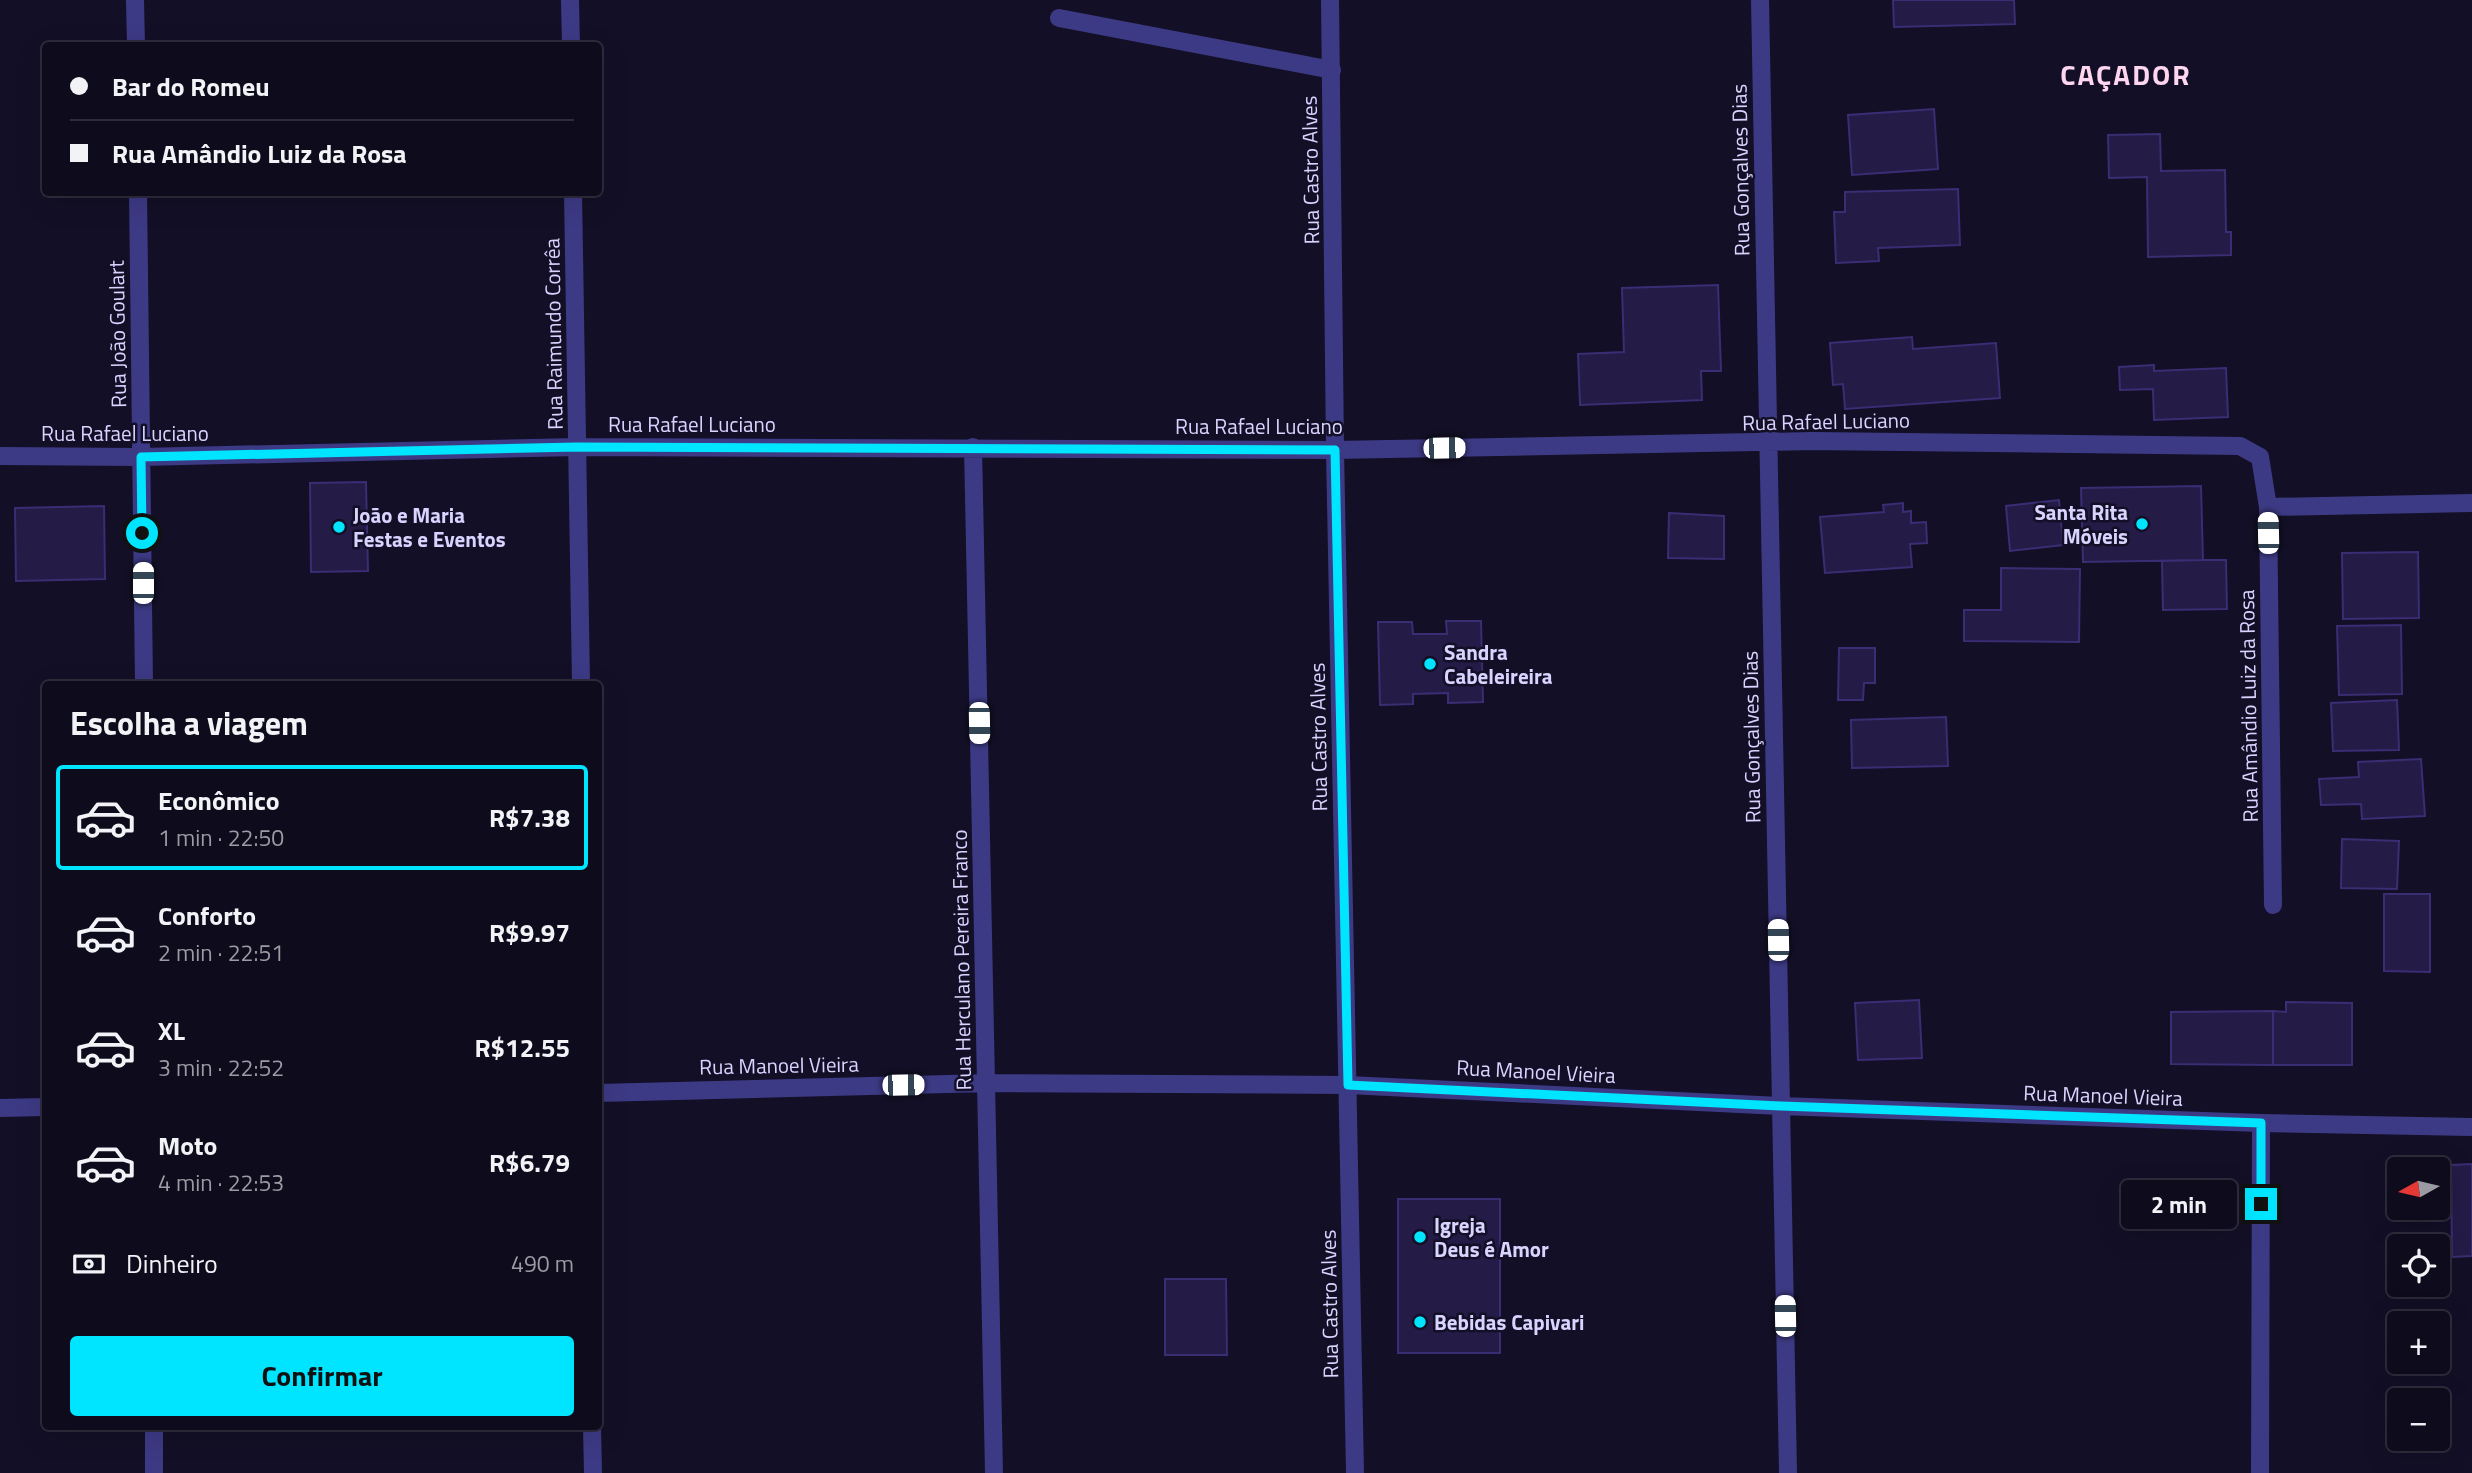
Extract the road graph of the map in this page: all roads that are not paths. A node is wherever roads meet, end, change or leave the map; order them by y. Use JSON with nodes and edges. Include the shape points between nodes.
{"nodes":[{"id":1,"x":135,"y":0,"type":"edge"},
{"id":2,"x":570,"y":0,"type":"edge"},
{"id":3,"x":1331,"y":0,"type":"edge"},
{"id":4,"x":1760,"y":0,"type":"edge"},
{"id":5,"x":1059,"y":18,"type":"dead end"},
{"id":6,"x":136,"y":42,"type":"edge"},
{"id":7,"x":571,"y":42,"type":"edge"},
{"id":8,"x":1332,"y":70,"type":"junction"},
{"id":9,"x":138,"y":196,"type":"edge"},
{"id":10,"x":573,"y":196,"type":"edge"},
{"id":11,"x":1768,"y":444,"type":"junction"},
{"id":12,"x":577,"y":447,"type":"junction"},
{"id":13,"x":973,"y":447,"type":"junction"},
{"id":14,"x":1335,"y":450,"type":"junction"},
{"id":15,"x":0,"y":456,"type":"edge"},
{"id":16,"x":141,"y":457,"type":"junction"},
{"id":17,"x":2472,"y":503,"type":"edge"},
{"id":18,"x":2268,"y":506,"type":"junction"},
{"id":19,"x":144,"y":681,"type":"edge"},
{"id":20,"x":581,"y":681,"type":"edge"},
{"id":21,"x":2273,"y":905,"type":"dead end"},
{"id":22,"x":986,"y":1083,"type":"junction"},
{"id":23,"x":1348,"y":1085,"type":"junction"},
{"id":24,"x":602,"y":1093,"type":"edge"},
{"id":25,"x":1781,"y":1106,"type":"junction"},
{"id":26,"x":42,"y":1107,"type":"edge"},
{"id":27,"x":0,"y":1108,"type":"edge"},
{"id":28,"x":2261,"y":1123,"type":"junction"},
{"id":29,"x":2472,"y":1127,"type":"edge"},
{"id":30,"x":154,"y":1430,"type":"edge"},
{"id":31,"x":592,"y":1430,"type":"edge"},
{"id":32,"x":155,"y":1473,"type":"edge"},
{"id":33,"x":593,"y":1473,"type":"edge"},
{"id":34,"x":995,"y":1473,"type":"edge"},
{"id":35,"x":1355,"y":1473,"type":"edge"},
{"id":36,"x":1788,"y":1473,"type":"edge"},
{"id":37,"x":2260,"y":1473,"type":"edge"}],
"edges":[{"from":1,"to":6,"type":"street"},
{"from":2,"to":7,"type":"street"},
{"from":3,"to":8,"type":"street","name":"Rua Castro Alves"},
{"from":4,"to":11,"type":"street","name":"Rua Gonçalves Dias"},
{"from":5,"to":8,"type":"street"},
{"from":8,"to":14,"type":"street","name":"Rua Castro Alves"},
{"from":9,"to":16,"type":"street","name":"Rua João Goulart"},
{"from":10,"to":12,"type":"street","name":"Rua Raimundo Corrêa"},
{"from":11,"to":14,"type":"street","name":"Rua Rafael Luciano"},
{"from":11,"to":18,"type":"street","name":"Rua Rafael Luciano","via":[[2241,446],[2260,457]]},
{"from":11,"to":25,"type":"street","name":"Rua Gonçalves Dias"},
{"from":12,"to":13,"type":"street","name":"Rua Rafael Luciano"},
{"from":12,"to":16,"type":"street","name":"Rua Rafael Luciano"},
{"from":12,"to":20,"type":"street","name":"Rua Raimundo Corrêa"},
{"from":13,"to":14,"type":"street","name":"Rua Rafael Luciano"},
{"from":13,"to":22,"type":"street","name":"Rua Herculano Pereira Franco"},
{"from":14,"to":23,"type":"street","name":"Rua Castro Alves"},
{"from":15,"to":16,"type":"street","name":"Rua Rafael Luciano"},
{"from":16,"to":19,"type":"street","name":"Rua João Goulart"},
{"from":17,"to":18,"type":"street"},
{"from":18,"to":21,"type":"street","name":"Rua Amândio Luiz da Rosa"},
{"from":22,"to":23,"type":"street","name":"Rua Manoel Vieira"},
{"from":22,"to":24,"type":"street","name":"Rua Manoel Vieira"},
{"from":22,"to":34,"type":"street","name":"Rua Herculano Pereira Franco"},
{"from":23,"to":25,"type":"street","name":"Rua Manoel Vieira"},
{"from":23,"to":35,"type":"street","name":"Rua Castro Alves"},
{"from":25,"to":28,"type":"street","name":"Rua Manoel Vieira"},
{"from":25,"to":36,"type":"street","name":"Rua Gonçalves Dias"},
{"from":26,"to":27,"type":"street"},
{"from":28,"to":29,"type":"street","name":"Rua Manoel Vieira"},
{"from":28,"to":37,"type":"street"},
{"from":30,"to":32,"type":"street"},
{"from":31,"to":33,"type":"street"}]}
